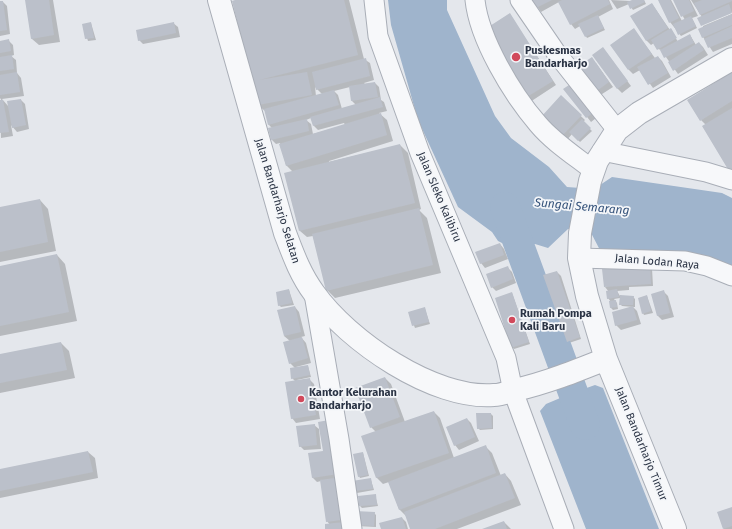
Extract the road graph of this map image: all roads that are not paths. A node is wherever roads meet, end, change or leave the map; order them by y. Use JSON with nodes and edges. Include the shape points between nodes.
{"nodes":[{"id":1,"x":219,"y":0,"type":"edge"},
{"id":2,"x":374,"y":0,"type":"edge"},
{"id":3,"x":475,"y":0,"type":"edge"},
{"id":4,"x":520,"y":0,"type":"edge"},
{"id":5,"x":732,"y":59,"type":"edge"},
{"id":6,"x":617,"y":130,"type":"junction"},
{"id":7,"x":595,"y":168,"type":"junction"},
{"id":8,"x":732,"y":180,"type":"edge"},
{"id":9,"x":579,"y":258,"type":"junction"},
{"id":10,"x":732,"y":276,"type":"edge"},
{"id":11,"x":314,"y":294,"type":"junction"},
{"id":12,"x":606,"y":359,"type":"junction"},
{"id":13,"x":513,"y":391,"type":"junction"},
{"id":14,"x":352,"y":529,"type":"edge"},
{"id":15,"x":564,"y":529,"type":"edge"},
{"id":16,"x":675,"y":529,"type":"edge"}],
"edges":[{"from":1,"to":11,"type":"street","name":"Jalan Bandarharjo Selatan","via":[[285,233],[297,267]]},
{"from":2,"to":13,"type":"street","name":"Jalan Sleko Kalibiru","via":[[378,36],[420,153],[506,358]]},
{"from":3,"to":7,"type":"street","via":[[483,34],[501,70],[522,103],[538,124],[568,152]]},
{"from":4,"to":6,"type":"street","via":[[557,54]]},
{"from":5,"to":6,"type":"street","via":[[639,113]]},
{"from":6,"to":7,"type":"street"},
{"from":7,"to":8,"type":"street","via":[[706,172]]},
{"from":7,"to":9,"type":"street","via":[[580,233]]},
{"from":9,"to":10,"type":"street","name":"Jalan Lodan Raya","via":[[685,261]]},
{"from":9,"to":12,"type":"street","via":[[586,296]]},
{"from":11,"to":13,"type":"street","name":"Jalan Bandarharjo Selatan","via":[[344,326],[387,360],[426,381],[465,394],[495,395]]},
{"from":11,"to":14,"type":"street"},
{"from":12,"to":13,"type":"street","name":"Jalan Bandarharjo Selatan"},
{"from":12,"to":16,"type":"street","name":"Jalan Bandarharjo Timur"},
{"from":13,"to":15,"type":"street","name":"Jalan Sleko Kalibiru"}]}
